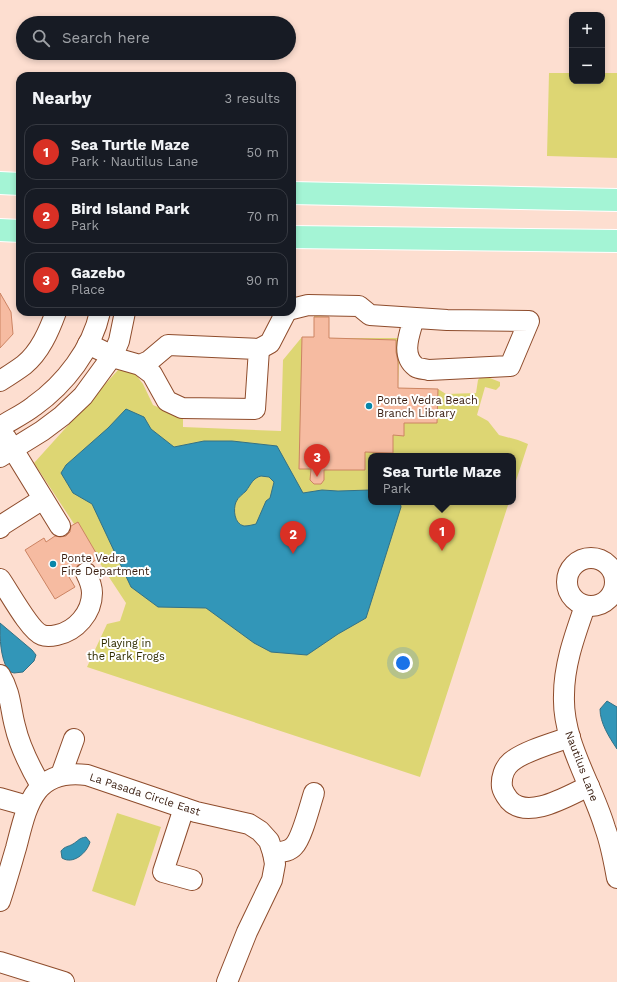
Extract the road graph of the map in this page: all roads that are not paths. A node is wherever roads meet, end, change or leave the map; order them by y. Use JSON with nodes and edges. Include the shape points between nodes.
{"nodes":[{"id":1,"x":0,"y":183,"type":"edge"},
{"id":2,"x":16,"y":184,"type":"edge"},
{"id":3,"x":296,"y":193,"type":"edge"},
{"id":4,"x":617,"y":200,"type":"edge"},
{"id":5,"x":0,"y":230,"type":"edge"},
{"id":6,"x":16,"y":231,"type":"edge"},
{"id":7,"x":296,"y":237,"type":"edge"},
{"id":8,"x":617,"y":241,"type":"edge"},
{"id":9,"x":296,"y":308,"type":"edge"},
{"id":10,"x":54,"y":316,"type":"edge"},
{"id":11,"x":98,"y":316,"type":"edge"},
{"id":12,"x":124,"y":316,"type":"edge"},
{"id":13,"x":284,"y":316,"type":"edge"},
{"id":14,"x":414,"y":318,"type":"junction"},
{"id":15,"x":88,"y":344,"type":"junction"},
{"id":16,"x":259,"y":349,"type":"junction"},
{"id":17,"x":113,"y":355,"type":"junction"},
{"id":18,"x":140,"y":365,"type":"junction"},
{"id":19,"x":0,"y":381,"type":"edge"},
{"id":20,"x":0,"y":427,"type":"edge"},
{"id":21,"x":7,"y":453,"type":"edge"},
{"id":22,"x":44,"y":499,"type":"junction"},
{"id":23,"x":60,"y":526,"type":"dead end"},
{"id":24,"x":0,"y":528,"type":"edge"},
{"id":25,"x":86,"y":573,"type":"dead end"},
{"id":26,"x":0,"y":578,"type":"edge"},
{"id":27,"x":585,"y":606,"type":"dead end"},
{"id":28,"x":0,"y":675,"type":"edge"},
{"id":29,"x":570,"y":737,"type":"junction"},
{"id":30,"x":74,"y":739,"type":"dead end"},
{"id":31,"x":61,"y":775,"type":"junction"},
{"id":32,"x":41,"y":786,"type":"junction"},
{"id":33,"x":589,"y":786,"type":"junction"},
{"id":34,"x":314,"y":793,"type":"dead end"},
{"id":35,"x":0,"y":798,"type":"edge"},
{"id":36,"x":28,"y":806,"type":"junction"},
{"id":37,"x":184,"y":808,"type":"junction"},
{"id":38,"x":271,"y":847,"type":"junction"},
{"id":39,"x":617,"y":878,"type":"edge"},
{"id":40,"x":192,"y":880,"type":"dead end"},
{"id":41,"x":0,"y":901,"type":"edge"},
{"id":42,"x":0,"y":962,"type":"edge"},
{"id":43,"x":64,"y":982,"type":"edge"},
{"id":44,"x":227,"y":982,"type":"edge"}],
"edges":[{"from":1,"to":2,"type":"main road"},
{"from":3,"to":4,"type":"main road"},
{"from":5,"to":6,"type":"main road"},
{"from":7,"to":8,"type":"main road"},
{"from":9,"to":14,"type":"street","via":[[308,305],[359,306],[370,315]]},
{"from":10,"to":19,"type":"street","via":[[34,355]]},
{"from":11,"to":15,"type":"street"},
{"from":12,"to":17,"type":"street"},
{"from":13,"to":16,"type":"street","via":[[270,343]]},
{"from":14,"to":14,"type":"street","via":[[447,320],[529,320],[510,366],[429,370],[417,367],[408,356],[407,344]]},
{"from":15,"to":17,"type":"street"},
{"from":15,"to":20,"type":"street","via":[[57,387],[34,406]]},
{"from":16,"to":18,"type":"street","via":[[168,346]]},
{"from":16,"to":18,"type":"street","via":[[255,409],[182,408],[167,401],[152,374]]},
{"from":17,"to":18,"type":"street"},
{"from":17,"to":21,"type":"street","via":[[83,396],[62,416]]},
{"from":20,"to":21,"type":"street"},
{"from":21,"to":22,"type":"street"},
{"from":22,"to":23,"type":"street"},
{"from":22,"to":24,"type":"street"},
{"from":25,"to":26,"type":"street","via":[[92,586],[92,594],[85,616],[76,627],[64,634],[50,636],[42,635],[33,629]]},
{"from":27,"to":29,"type":"street","name":"Nautilus Lane","via":[[565,675],[564,715]]},
{"from":28,"to":32,"type":"street","via":[[10,696],[22,751]]},
{"from":29,"to":33,"type":"street","name":"Nautilus Lane"},
{"from":29,"to":33,"type":"street","via":[[516,758],[502,776],[503,792],[512,803],[528,809],[552,803]]},
{"from":30,"to":31,"type":"street"},
{"from":31,"to":32,"type":"street","name":"La Pasada Circle East"},
{"from":31,"to":37,"type":"street","name":"La Pasada Circle East","via":[[87,775]]},
{"from":32,"to":36,"type":"street"},
{"from":33,"to":39,"type":"street","name":"Nautilus Lane","via":[[605,828]]},
{"from":34,"to":38,"type":"street","via":[[299,840],[294,847],[287,851]]},
{"from":35,"to":36,"type":"street"},
{"from":36,"to":41,"type":"street"},
{"from":37,"to":38,"type":"street","name":"La Pasada Circle East","via":[[249,824],[260,831]]},
{"from":37,"to":40,"type":"street","via":[[163,872]]},
{"from":38,"to":44,"type":"street","via":[[274,864],[272,880]]},
{"from":42,"to":43,"type":"street"}]}
